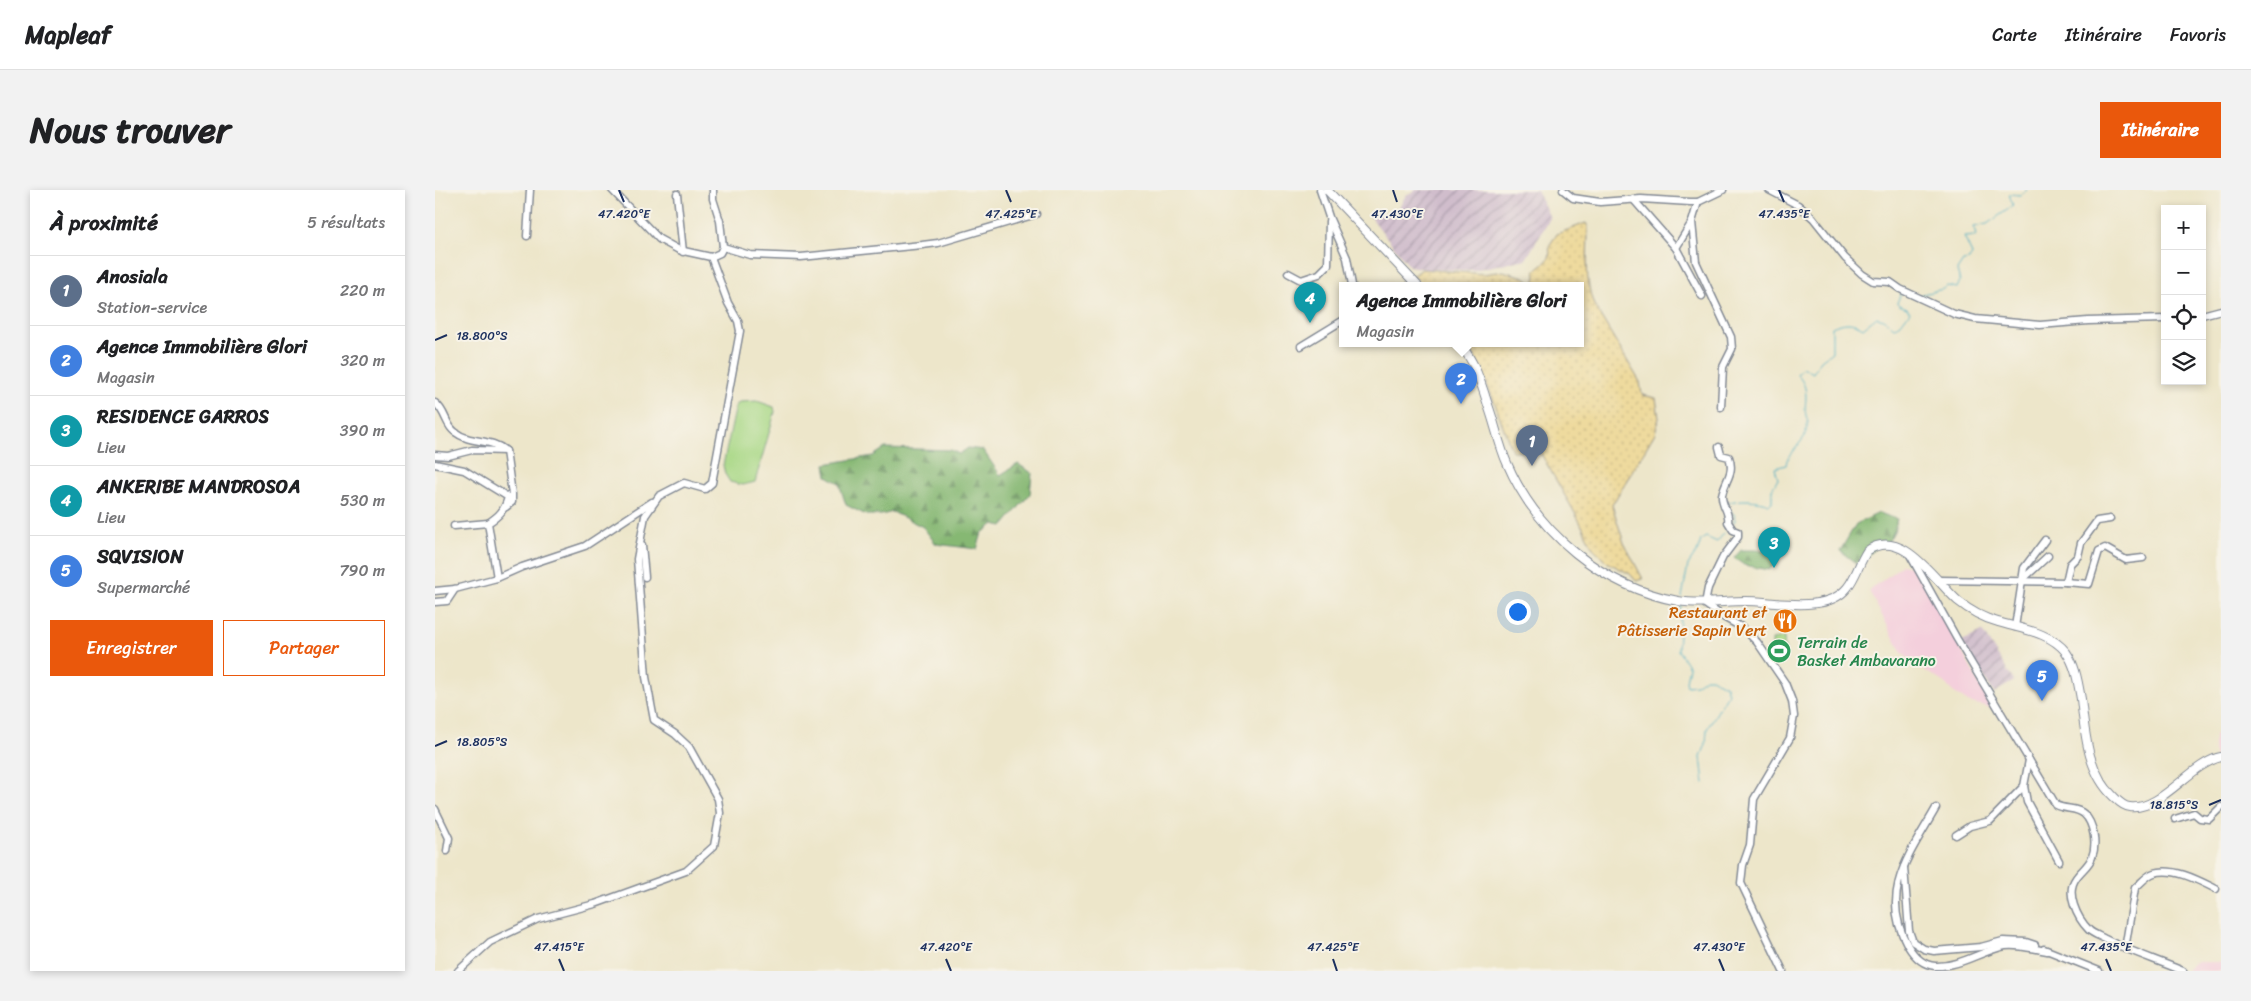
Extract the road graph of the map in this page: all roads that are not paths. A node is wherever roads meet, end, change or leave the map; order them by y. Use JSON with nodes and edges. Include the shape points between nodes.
{"nodes":[{"id":1,"x":530,"y":190,"type":"edge"},
{"id":2,"x":611,"y":190,"type":"edge"},
{"id":3,"x":713,"y":190,"type":"edge"},
{"id":4,"x":1320,"y":190,"type":"edge"},
{"id":5,"x":1327,"y":190,"type":"edge"},
{"id":6,"x":1563,"y":190,"type":"edge"},
{"id":7,"x":1723,"y":190,"type":"edge"},
{"id":8,"x":1769,"y":190,"type":"edge"},
{"id":9,"x":677,"y":194,"type":"dead end"},
{"id":10,"x":1633,"y":199,"type":"junction"},
{"id":11,"x":1699,"y":202,"type":"junction"},
{"id":12,"x":1036,"y":214,"type":"dead end"},
{"id":13,"x":1329,"y":217,"type":"junction"},
{"id":14,"x":1692,"y":222,"type":"junction"},
{"id":15,"x":527,"y":236,"type":"dead end"},
{"id":16,"x":723,"y":248,"type":"junction"},
{"id":17,"x":1677,"y":248,"type":"junction"},
{"id":18,"x":683,"y":252,"type":"junction"},
{"id":19,"x":711,"y":257,"type":"junction"},
{"id":20,"x":1288,"y":273,"type":"dead end"},
{"id":21,"x":1351,"y":282,"type":"edge"},
{"id":22,"x":1414,"y":282,"type":"edge"},
{"id":23,"x":1702,"y":296,"type":"dead end"},
{"id":24,"x":2221,"y":310,"type":"edge"},
{"id":25,"x":2206,"y":314,"type":"edge"},
{"id":26,"x":2161,"y":319,"type":"edge"},
{"id":27,"x":1339,"y":323,"type":"edge"},
{"id":28,"x":1301,"y":346,"type":"dead end"},
{"id":29,"x":1463,"y":347,"type":"edge"},
{"id":30,"x":435,"y":403,"type":"edge"},
{"id":31,"x":1721,"y":407,"type":"dead end"},
{"id":32,"x":1719,"y":447,"type":"dead end"},
{"id":33,"x":506,"y":452,"type":"junction"},
{"id":34,"x":435,"y":455,"type":"edge"},
{"id":35,"x":435,"y":464,"type":"edge"},
{"id":36,"x":659,"y":496,"type":"junction"},
{"id":37,"x":506,"y":507,"type":"junction"},
{"id":38,"x":2110,"y":519,"type":"dead end"},
{"id":39,"x":488,"y":523,"type":"junction"},
{"id":40,"x":454,"y":526,"type":"dead end"},
{"id":41,"x":641,"y":538,"type":"junction"},
{"id":42,"x":2045,"y":540,"type":"dead end"},
{"id":43,"x":1908,"y":552,"type":"junction"},
{"id":44,"x":2049,"y":556,"type":"dead end"},
{"id":45,"x":2143,"y":558,"type":"dead end"},
{"id":46,"x":645,"y":577,"type":"dead end"},
{"id":47,"x":497,"y":578,"type":"junction"},
{"id":48,"x":1939,"y":580,"type":"junction"},
{"id":49,"x":2021,"y":581,"type":"junction"},
{"id":50,"x":2066,"y":582,"type":"junction"},
{"id":51,"x":455,"y":589,"type":"junction"},
{"id":52,"x":435,"y":591,"type":"edge"},
{"id":53,"x":435,"y":602,"type":"edge"},
{"id":54,"x":1705,"y":604,"type":"junction"},
{"id":55,"x":2015,"y":627,"type":"junction"},
{"id":56,"x":2221,"y":757,"type":"edge"},
{"id":57,"x":2029,"y":760,"type":"junction"},
{"id":58,"x":2024,"y":786,"type":"junction"},
{"id":59,"x":2221,"y":807,"type":"edge"},
{"id":60,"x":1936,"y":808,"type":"dead end"},
{"id":61,"x":435,"y":809,"type":"edge"},
{"id":62,"x":2175,"y":819,"type":"dead end"},
{"id":63,"x":1956,"y":835,"type":"dead end"},
{"id":64,"x":447,"y":851,"type":"dead end"},
{"id":65,"x":2059,"y":861,"type":"dead end"},
{"id":66,"x":1903,"y":866,"type":"junction"},
{"id":67,"x":2216,"y":889,"type":"dead end"},
{"id":68,"x":2125,"y":949,"type":"junction"},
{"id":69,"x":2047,"y":950,"type":"junction"},
{"id":70,"x":459,"y":971,"type":"edge"},
{"id":71,"x":1783,"y":971,"type":"edge"},
{"id":72,"x":2099,"y":971,"type":"edge"},
{"id":73,"x":2183,"y":971,"type":"edge"}],
"edges":[{"from":1,"to":15,"type":"street"},
{"from":2,"to":18,"type":"street","via":[[659,239]]},
{"from":3,"to":16,"type":"street"},
{"from":4,"to":13,"type":"street"},
{"from":5,"to":22,"type":"main road"},
{"from":6,"to":10,"type":"street","via":[[1582,200],[1619,202]]},
{"from":7,"to":11,"type":"street"},
{"from":8,"to":26,"type":"street","via":[[1798,205],[1813,218],[1862,274],[1873,280],[1890,282],[1953,314],[2040,325]]},
{"from":9,"to":18,"type":"street"},
{"from":10,"to":11,"type":"street"},
{"from":10,"to":17,"type":"street"},
{"from":11,"to":14,"type":"street"},
{"from":12,"to":16,"type":"street","via":[[923,245],[801,257],[750,255]]},
{"from":13,"to":20,"type":"street","via":[[1328,265],[1319,274],[1301,280]]},
{"from":13,"to":21,"type":"street","via":[[1347,258]]},
{"from":14,"to":17,"type":"street"},
{"from":14,"to":31,"type":"street","via":[[1696,262],[1731,337],[1732,348],[1723,367]]},
{"from":16,"to":19,"type":"street"},
{"from":17,"to":23,"type":"street"},
{"from":18,"to":19,"type":"street"},
{"from":19,"to":36,"type":"street","via":[[740,331],[712,483],[705,489],[684,484]]},
{"from":24,"to":25,"type":"street"},
{"from":27,"to":28,"type":"street"},
{"from":29,"to":54,"type":"main road","via":[[1474,367],[1507,463],[1549,530],[1603,573],[1631,587]]},
{"from":30,"to":33,"type":"street","via":[[455,432],[492,442]]},
{"from":32,"to":54,"type":"street","via":[[1721,455],[1729,457],[1732,464],[1722,502],[1728,522],[1738,532],[1738,537],[1723,557],[1708,588]]},
{"from":33,"to":34,"type":"street","via":[[472,450],[448,456]]},
{"from":33,"to":37,"type":"street","via":[[512,502]]},
{"from":35,"to":37,"type":"street","via":[[464,470],[484,481],[508,497]]},
{"from":36,"to":41,"type":"street","via":[[645,516]]},
{"from":36,"to":47,"type":"street","via":[[585,546]]},
{"from":37,"to":39,"type":"street"},
{"from":38,"to":50,"type":"street","via":[[2097,522],[2081,543],[2078,556],[2070,564]]},
{"from":39,"to":40,"type":"street"},
{"from":39,"to":47,"type":"street"},
{"from":41,"to":46,"type":"street"},
{"from":41,"to":70,"type":"street","via":[[637,559],[640,612],[654,720],[689,747],[719,799],[714,846],[686,871],[595,904],[538,919],[490,942]]},
{"from":42,"to":49,"type":"street","via":[[2024,568]]},
{"from":43,"to":48,"type":"main road"},
{"from":43,"to":54,"type":"main road","via":[[1891,544],[1873,547],[1860,562],[1846,590],[1819,603],[1745,601]]},
{"from":43,"to":57,"type":"street"},
{"from":44,"to":49,"type":"street"},
{"from":45,"to":50,"type":"street","via":[[2125,560],[2105,548],[2099,551],[2089,584]]},
{"from":47,"to":51,"type":"street"},
{"from":48,"to":49,"type":"street"},
{"from":48,"to":55,"type":"main road","via":[[1957,600],[1975,613]]},
{"from":49,"to":50,"type":"street"},
{"from":49,"to":55,"type":"street"},
{"from":51,"to":52,"type":"street"},
{"from":51,"to":53,"type":"street","via":[[447,601]]},
{"from":54,"to":71,"type":"street","via":[[1743,628],[1757,642],[1785,683],[1792,701],[1794,716],[1790,738],[1754,799],[1750,845],[1741,883]]},
{"from":55,"to":56,"type":"main road","via":[[2049,638],[2066,652],[2078,680],[2095,773],[2124,805],[2139,807],[2155,800],[2200,766]]},
{"from":57,"to":58,"type":"street"},
{"from":57,"to":68,"type":"street","via":[[2056,805],[2085,814],[2093,830],[2093,856],[2074,879],[2072,899],[2079,916],[2090,931]]},
{"from":58,"to":63,"type":"street","via":[[1990,821],[1970,826]]},
{"from":58,"to":65,"type":"street","via":[[2027,802]]},
{"from":59,"to":62,"type":"street","via":[[2209,819],[2194,813]]},
{"from":60,"to":66,"type":"street"},
{"from":61,"to":64,"type":"street","via":[[449,838]]},
{"from":66,"to":69,"type":"street","via":[[1909,931],[1913,942],[1924,949],[1981,947],[2016,941]]},
{"from":66,"to":69,"type":"street","via":[[1895,894],[1896,908],[1905,941],[1921,961],[1933,966],[1946,965],[2006,946]]},
{"from":67,"to":68,"type":"street","via":[[2184,875],[2153,873],[2135,888]]},
{"from":68,"to":73,"type":"street"},
{"from":69,"to":72,"type":"street"}]}
